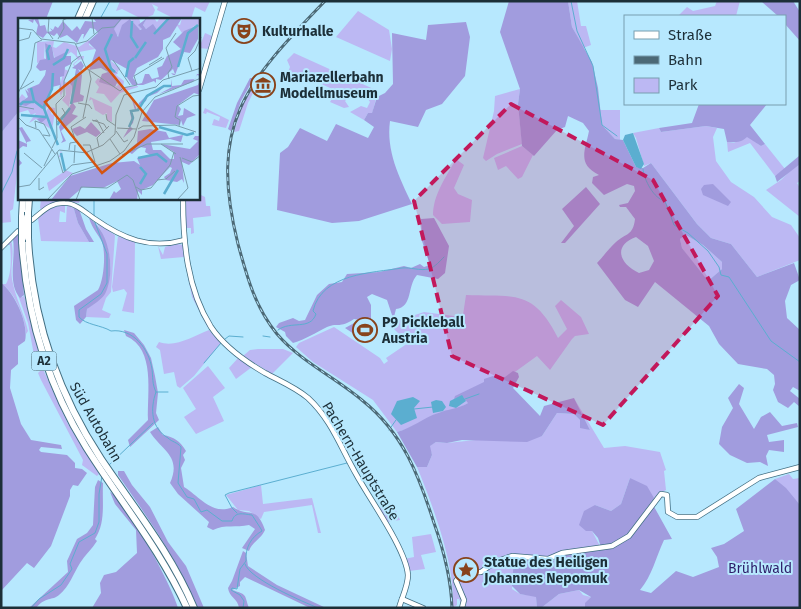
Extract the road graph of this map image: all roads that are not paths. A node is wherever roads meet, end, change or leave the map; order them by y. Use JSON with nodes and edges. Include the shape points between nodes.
{"nodes":[{"id":1,"x":86,"y":1,"type":"edge"},
{"id":2,"x":93,"y":1,"type":"edge"},
{"id":3,"x":223,"y":1,"type":"edge"},
{"id":4,"x":78,"y":18,"type":"edge"},
{"id":5,"x":85,"y":18,"type":"edge"},
{"id":6,"x":200,"y":86,"type":"edge"},
{"id":7,"x":23,"y":200,"type":"edge"},
{"id":8,"x":30,"y":200,"type":"edge"},
{"id":9,"x":183,"y":200,"type":"edge"},
{"id":10,"x":32,"y":220,"type":"dead end"},
{"id":11,"x":18,"y":231,"type":"dead end"},
{"id":12,"x":184,"y":240,"type":"junction"},
{"id":13,"x":1,"y":248,"type":"edge"},
{"id":14,"x":101,"y":464,"type":"junction"},
{"id":15,"x":800,"y":467,"type":"edge"},
{"id":16,"x":113,"y":481,"type":"junction"},
{"id":17,"x":402,"y":598,"type":"junction"},
{"id":18,"x":187,"y":608,"type":"edge"},
{"id":19,"x":194,"y":608,"type":"edge"},
{"id":20,"x":399,"y":608,"type":"edge"},
{"id":21,"x":423,"y":608,"type":"edge"},
{"id":22,"x":462,"y":608,"type":"edge"}],
"edges":[{"from":1,"to":4,"type":"highway"},
{"from":2,"to":5,"type":"highway"},
{"from":3,"to":6,"type":"main road"},
{"from":7,"to":14,"type":"highway","name":"Süd Autobahn","number":"A2","bridge":true,"via":[[22,242],[27,292],[38,343],[68,416]]},
{"from":8,"to":14,"type":"highway","name":"Süd Autobahn","number":"A2","bridge":true,"via":[[28,238],[33,290],[46,348],[74,415]]},
{"from":9,"to":12,"type":"main road","name":"Pachern-Hauptstraße"},
{"from":10,"to":12,"type":"street","via":[[50,206],[73,204],[121,235],[138,242],[162,244]]},
{"from":11,"to":13,"type":"street"},
{"from":12,"to":17,"type":"main road","name":"Pachern-Hauptstraße","via":[[196,296],[216,333],[256,368],[305,396],[320,410],[330,426],[385,522],[406,566],[408,579]]},
{"from":14,"to":16,"type":"highway","name":"Süd Autobahn","number":"A2"},
{"from":15,"to":22,"type":"main road","via":[[750,482],[697,517],[673,516],[668,512],[667,495],[662,494],[629,536],[612,546],[548,558],[512,556],[481,572],[462,573],[456,581],[464,602]]},
{"from":16,"to":18,"type":"highway","name":"Süd Autobahn","number":"A2","via":[[158,552]]},
{"from":16,"to":19,"type":"highway","name":"Süd Autobahn","number":"A2","via":[[163,548]]},
{"from":17,"to":20,"type":"main road","name":"Pachern-Hauptstraße"},
{"from":17,"to":21,"type":"main road"}]}
